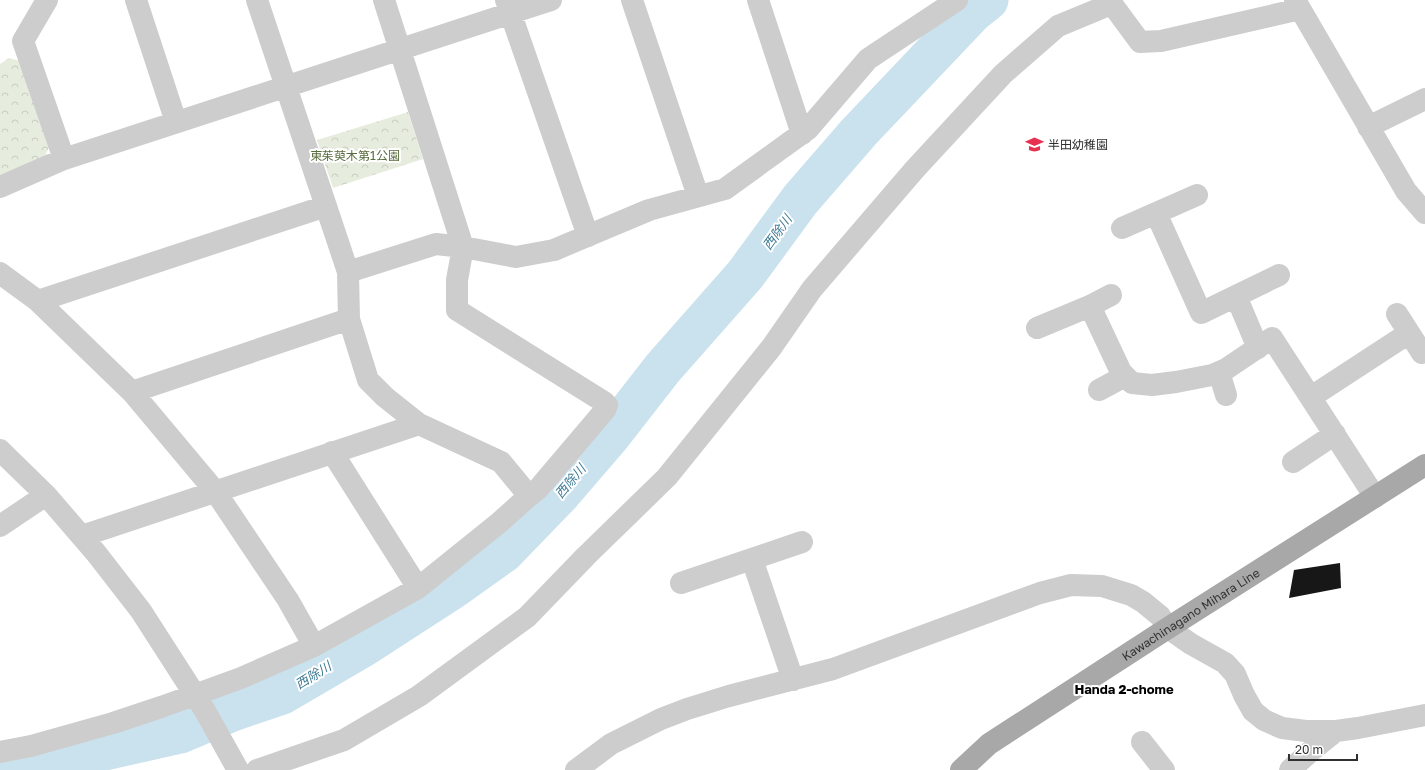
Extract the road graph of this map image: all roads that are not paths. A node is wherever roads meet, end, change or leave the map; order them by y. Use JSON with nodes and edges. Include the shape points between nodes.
{"nodes":[{"id":1,"x":46,"y":0,"type":"edge"},
{"id":2,"x":136,"y":0,"type":"edge"},
{"id":3,"x":257,"y":0,"type":"edge"},
{"id":4,"x":384,"y":0,"type":"edge"},
{"id":5,"x":551,"y":0,"type":"edge"},
{"id":6,"x":632,"y":0,"type":"edge"},
{"id":7,"x":758,"y":0,"type":"edge"},
{"id":8,"x":957,"y":0,"type":"edge"},
{"id":9,"x":1110,"y":2,"type":"edge"},
{"id":10,"x":1297,"y":4,"type":"edge"},
{"id":11,"x":508,"y":7,"type":"edge"},
{"id":12,"x":400,"y":49,"type":"junction"},
{"id":13,"x":286,"y":87,"type":"junction"},
{"id":14,"x":1425,"y":99,"type":"edge"},
{"id":15,"x":176,"y":122,"type":"junction"},
{"id":16,"x":1368,"y":127,"type":"junction"},
{"id":17,"x":802,"y":134,"type":"junction"},
{"id":18,"x":64,"y":159,"type":"junction"},
{"id":19,"x":0,"y":187,"type":"edge"},
{"id":20,"x":1197,"y":195,"type":"dead end"},
{"id":21,"x":698,"y":196,"type":"junction"},
{"id":22,"x":326,"y":206,"type":"junction"},
{"id":23,"x":1156,"y":213,"type":"junction"},
{"id":24,"x":1425,"y":213,"type":"edge"},
{"id":25,"x":1122,"y":228,"type":"dead end"},
{"id":26,"x":588,"y":236,"type":"junction"},
{"id":27,"x":463,"y":247,"type":"junction"},
{"id":28,"x":348,"y":272,"type":"junction"},
{"id":29,"x":0,"y":273,"type":"edge"},
{"id":30,"x":1279,"y":275,"type":"dead end"},
{"id":31,"x":1111,"y":295,"type":"dead end"},
{"id":32,"x":1236,"y":296,"type":"junction"},
{"id":33,"x":38,"y":301,"type":"junction"},
{"id":34,"x":1090,"y":306,"type":"junction"},
{"id":35,"x":1397,"y":314,"type":"dead end"},
{"id":36,"x":349,"y":319,"type":"junction"},
{"id":37,"x":1037,"y":328,"type":"dead end"},
{"id":38,"x":1410,"y":333,"type":"junction"},
{"id":39,"x":1258,"y":348,"type":"junction"},
{"id":40,"x":1422,"y":353,"type":"dead end"},
{"id":41,"x":1219,"y":372,"type":"junction"},
{"id":42,"x":1125,"y":376,"type":"junction"},
{"id":43,"x":1099,"y":390,"type":"dead end"},
{"id":44,"x":132,"y":392,"type":"junction"},
{"id":45,"x":1226,"y":395,"type":"dead end"},
{"id":46,"x":1310,"y":397,"type":"junction"},
{"id":47,"x":419,"y":424,"type":"junction"},
{"id":48,"x":1334,"y":434,"type":"junction"},
{"id":49,"x":0,"y":450,"type":"edge"},
{"id":50,"x":332,"y":452,"type":"junction"},
{"id":51,"x":1293,"y":462,"type":"dead end"},
{"id":52,"x":1425,"y":465,"type":"edge"},
{"id":53,"x":216,"y":491,"type":"junction"},
{"id":54,"x":46,"y":495,"type":"junction"},
{"id":55,"x":529,"y":496,"type":"junction"},
{"id":56,"x":1375,"y":497,"type":"junction"},
{"id":57,"x":0,"y":526,"type":"edge"},
{"id":58,"x":82,"y":536,"type":"junction"},
{"id":59,"x":802,"y":542,"type":"dead end"},
{"id":60,"x":752,"y":559,"type":"junction"},
{"id":61,"x":681,"y":583,"type":"dead end"},
{"id":62,"x":418,"y":588,"type":"junction"},
{"id":63,"x":1168,"y":628,"type":"junction"},
{"id":64,"x":314,"y":646,"type":"junction"},
{"id":65,"x":793,"y":680,"type":"junction"},
{"id":66,"x":198,"y":700,"type":"junction"},
{"id":67,"x":1425,"y":715,"type":"edge"},
{"id":68,"x":1336,"y":731,"type":"junction"},
{"id":69,"x":1142,"y":742,"type":"dead end"},
{"id":70,"x":0,"y":752,"type":"edge"},
{"id":71,"x":1296,"y":768,"type":"edge"},
{"id":72,"x":244,"y":769,"type":"edge"},
{"id":73,"x":576,"y":770,"type":"edge"},
{"id":74,"x":962,"y":770,"type":"edge"},
{"id":75,"x":1164,"y":770,"type":"edge"}],
"edges":[{"from":1,"to":18,"type":"street","via":[[23,41]]},
{"from":2,"to":15,"type":"street"},
{"from":3,"to":13,"type":"street"},
{"from":4,"to":12,"type":"street"},
{"from":5,"to":11,"type":"street"},
{"from":6,"to":21,"type":"street"},
{"from":7,"to":17,"type":"street"},
{"from":8,"to":17,"type":"street","via":[[868,60]]},
{"from":9,"to":10,"type":"street","via":[[1140,42],[1161,41]]},
{"from":9,"to":72,"type":"street","via":[[1058,26],[1003,74],[915,169],[812,289],[770,348],[667,477],[527,617],[420,696],[344,740]]},
{"from":10,"to":16,"type":"street"},
{"from":11,"to":12,"type":"street"},
{"from":11,"to":26,"type":"street"},
{"from":12,"to":13,"type":"street"},
{"from":12,"to":27,"type":"street"},
{"from":13,"to":15,"type":"street"},
{"from":13,"to":22,"type":"street"},
{"from":14,"to":16,"type":"street"},
{"from":15,"to":18,"type":"street"},
{"from":16,"to":24,"type":"street","via":[[1406,191]]},
{"from":17,"to":21,"type":"street","via":[[725,189]]},
{"from":18,"to":19,"type":"street"},
{"from":20,"to":23,"type":"street"},
{"from":21,"to":26,"type":"street","via":[[649,210]]},
{"from":22,"to":28,"type":"street"},
{"from":22,"to":33,"type":"street"},
{"from":23,"to":25,"type":"street"},
{"from":23,"to":32,"type":"street","via":[[1201,313]]},
{"from":26,"to":27,"type":"street","via":[[554,250],[516,257]]},
{"from":27,"to":28,"type":"street","via":[[436,244]]},
{"from":27,"to":55,"type":"street","via":[[457,280],[457,310],[607,405],[538,489]]},
{"from":28,"to":36,"type":"street"},
{"from":29,"to":33,"type":"street"},
{"from":30,"to":32,"type":"street"},
{"from":31,"to":34,"type":"street"},
{"from":32,"to":39,"type":"street"},
{"from":33,"to":44,"type":"street"},
{"from":34,"to":37,"type":"street"},
{"from":34,"to":42,"type":"street"},
{"from":35,"to":38,"type":"street"},
{"from":36,"to":44,"type":"street"},
{"from":36,"to":47,"type":"street","via":[[368,380]]},
{"from":38,"to":40,"type":"street"},
{"from":38,"to":46,"type":"street"},
{"from":39,"to":41,"type":"street"},
{"from":39,"to":46,"type":"street","via":[[1272,338]]},
{"from":41,"to":42,"type":"street","via":[[1152,385],[1132,383]]},
{"from":41,"to":45,"type":"street"},
{"from":42,"to":43,"type":"street"},
{"from":44,"to":53,"type":"street"},
{"from":46,"to":48,"type":"street"},
{"from":47,"to":50,"type":"street"},
{"from":47,"to":55,"type":"street","via":[[501,462]]},
{"from":48,"to":51,"type":"street"},
{"from":48,"to":56,"type":"street"},
{"from":49,"to":54,"type":"street"},
{"from":50,"to":53,"type":"street"},
{"from":50,"to":62,"type":"street"},
{"from":52,"to":56,"type":"main road","name":"Kawachinagano Mihara Line"},
{"from":53,"to":58,"type":"street"},
{"from":53,"to":64,"type":"street","via":[[288,600]]},
{"from":54,"to":57,"type":"street"},
{"from":54,"to":58,"type":"street"},
{"from":55,"to":62,"type":"street"},
{"from":56,"to":63,"type":"main road","name":"Kawachinagano Mihara Line"},
{"from":58,"to":66,"type":"street","via":[[141,611]]},
{"from":59,"to":60,"type":"street"},
{"from":60,"to":61,"type":"street"},
{"from":60,"to":65,"type":"street"},
{"from":62,"to":64,"type":"street"},
{"from":63,"to":65,"type":"street","via":[[1160,616],[1131,595],[1102,586],[1071,585],[1040,593],[833,669]]},
{"from":63,"to":68,"type":"street","via":[[1225,663],[1235,674],[1253,711],[1264,720],[1282,728]]},
{"from":63,"to":74,"type":"main road","name":"Kawachinagano Mihara Line","via":[[989,744]]},
{"from":64,"to":66,"type":"street"},
{"from":65,"to":73,"type":"street","via":[[729,696],[661,718],[611,744]]},
{"from":66,"to":70,"type":"street","via":[[164,706],[30,746]]},
{"from":66,"to":72,"type":"street"},
{"from":67,"to":68,"type":"street"},
{"from":68,"to":71,"type":"street"},
{"from":69,"to":75,"type":"street"}]}
